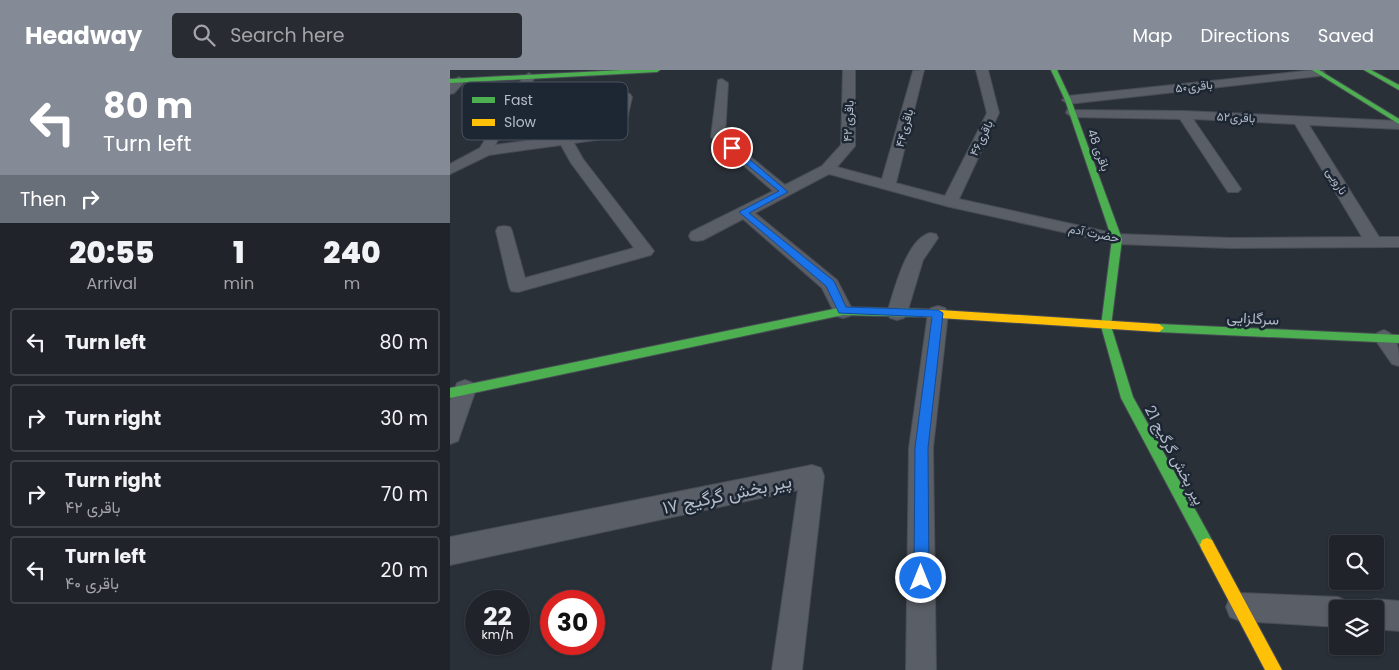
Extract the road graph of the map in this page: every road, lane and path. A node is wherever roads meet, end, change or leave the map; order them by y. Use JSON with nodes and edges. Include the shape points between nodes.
{"nodes":[{"id":1,"x":657,"y":70,"type":"edge"},
{"id":2,"x":849,"y":70,"type":"edge"},
{"id":3,"x":982,"y":70,"type":"edge"},
{"id":4,"x":1054,"y":70,"type":"edge"},
{"id":5,"x":1367,"y":70,"type":"edge"},
{"id":6,"x":919,"y":71,"type":"edge"},
{"id":7,"x":1317,"y":71,"type":"edge"},
{"id":8,"x":528,"y":77,"type":"junction"},
{"id":9,"x":454,"y":81,"type":"edge"},
{"id":10,"x":525,"y":82,"type":"edge"},
{"id":11,"x":722,"y":83,"type":"dead end"},
{"id":12,"x":1399,"y":88,"type":"edge"},
{"id":13,"x":450,"y":90,"type":"edge"},
{"id":14,"x":1068,"y":100,"type":"junction"},
{"id":15,"x":1072,"y":114,"type":"junction"},
{"id":16,"x":1184,"y":115,"type":"junction"},
{"id":17,"x":1299,"y":120,"type":"junction"},
{"id":18,"x":1399,"y":124,"type":"edge"},
{"id":19,"x":491,"y":140,"type":"edge"},
{"id":20,"x":565,"y":140,"type":"joint"},
{"id":21,"x":485,"y":151,"type":"junction"},
{"id":22,"x":827,"y":169,"type":"junction"},
{"id":23,"x":450,"y":170,"type":"edge"},
{"id":24,"x":888,"y":186,"type":"junction"},
{"id":25,"x":1233,"y":189,"type":"dead end"},
{"id":26,"x":784,"y":192,"type":"junction"},
{"id":27,"x":950,"y":202,"type":"junction"},
{"id":28,"x":744,"y":212,"type":"junction"},
{"id":29,"x":504,"y":231,"type":"dead end"},
{"id":30,"x":698,"y":236,"type":"dead end"},
{"id":31,"x":930,"y":238,"type":"dead end"},
{"id":32,"x":1117,"y":239,"type":"junction"},
{"id":33,"x":1374,"y":242,"type":"junction"},
{"id":34,"x":1399,"y":242,"type":"edge"},
{"id":35,"x":843,"y":310,"type":"junction"},
{"id":36,"x":897,"y":313,"type":"junction"},
{"id":37,"x":938,"y":313,"type":"junction"},
{"id":38,"x":1106,"y":326,"type":"junction"},
{"id":39,"x":1391,"y":339,"type":"edge"},
{"id":40,"x":1399,"y":358,"type":"edge"},
{"id":41,"x":458,"y":391,"type":"edge"},
{"id":42,"x":450,"y":434,"type":"edge"},
{"id":43,"x":450,"y":550,"type":"edge"},
{"id":44,"x":1240,"y":607,"type":"junction"},
{"id":45,"x":1329,"y":612,"type":"edge"},
{"id":46,"x":1384,"y":615,"type":"edge"},
{"id":47,"x":1399,"y":616,"type":"edge"},
{"id":48,"x":787,"y":670,"type":"edge"},
{"id":49,"x":921,"y":670,"type":"edge"},
{"id":50,"x":1274,"y":670,"type":"edge"}],
"edges":[{"from":1,"to":8,"type":"street"},
{"from":2,"to":22,"type":"street","name":"باقری ۴۲","via":[[848,146]]},
{"from":3,"to":27,"type":"street","name":"باقری۴۶","via":[[992,113]]},
{"from":4,"to":14,"type":"street","name":"باقری 48"},
{"from":5,"to":12,"type":"street"},
{"from":6,"to":24,"type":"street","name":"باقری۴۴"},
{"from":7,"to":14,"type":"street","name":"باقری۵۰"},
{"from":7,"to":18,"type":"street"},
{"from":8,"to":9,"type":"street"},
{"from":8,"to":10,"type":"street"},
{"from":9,"to":13,"type":"street"},
{"from":11,"to":26,"type":"street","via":[[718,137]]},
{"from":14,"to":15,"type":"street","name":"باقری 48"},
{"from":15,"to":16,"type":"street","name":"باقری۵۲"},
{"from":15,"to":32,"type":"street","name":"باقری 48"},
{"from":16,"to":17,"type":"street","name":"باقری۵۲"},
{"from":16,"to":25,"type":"street"},
{"from":17,"to":18,"type":"street","name":"باقری۵۲"},
{"from":17,"to":33,"type":"street","name":"نارویی"},
{"from":19,"to":21,"type":"street"},
{"from":20,"to":21,"type":"street"},
{"from":20,"to":29,"type":"street","via":[[576,160],[646,251],[518,286]]},
{"from":21,"to":23,"type":"street"},
{"from":22,"to":24,"type":"street","name":"حضرت آدم"},
{"from":22,"to":26,"type":"street","name":"باقری ۴۲"},
{"from":24,"to":27,"type":"street","name":"حضرت آدم"},
{"from":26,"to":28,"type":"street","name":"باقری ۴۲"},
{"from":27,"to":32,"type":"street","name":"حضرت آدم"},
{"from":28,"to":30,"type":"street","name":"باقری ۴۲"},
{"from":28,"to":35,"type":"street","via":[[830,284]]},
{"from":31,"to":36,"type":"street","via":[[914,259]]},
{"from":32,"to":33,"type":"street","name":"حضرت آدم"},
{"from":32,"to":38,"type":"street","name":"پیر بخش گرگیج 21"},
{"from":33,"to":34,"type":"street","name":"حضرت آدم"},
{"from":35,"to":36,"type":"street","name":"سرگلزایی"},
{"from":35,"to":41,"type":"street","name":"سرگلزایی"},
{"from":36,"to":37,"type":"street","name":"سرگلزایی"},
{"from":37,"to":38,"type":"street","name":"سرگلزایی"},
{"from":37,"to":49,"type":"street","via":[[921,448]]},
{"from":38,"to":39,"type":"street","name":"سرگلزایی"},
{"from":38,"to":44,"type":"street","name":"پیر بخش گرگیج 21","via":[[1127,398]]},
{"from":39,"to":40,"type":"street"},
{"from":41,"to":42,"type":"street"},
{"from":43,"to":48,"type":"street","name":"پیر بخش گرگیج ۱۷","via":[[812,476]]},
{"from":44,"to":45,"type":"street"},
{"from":44,"to":50,"type":"street","name":"پیر بخش گرگیج 21"},
{"from":46,"to":47,"type":"street"}]}
